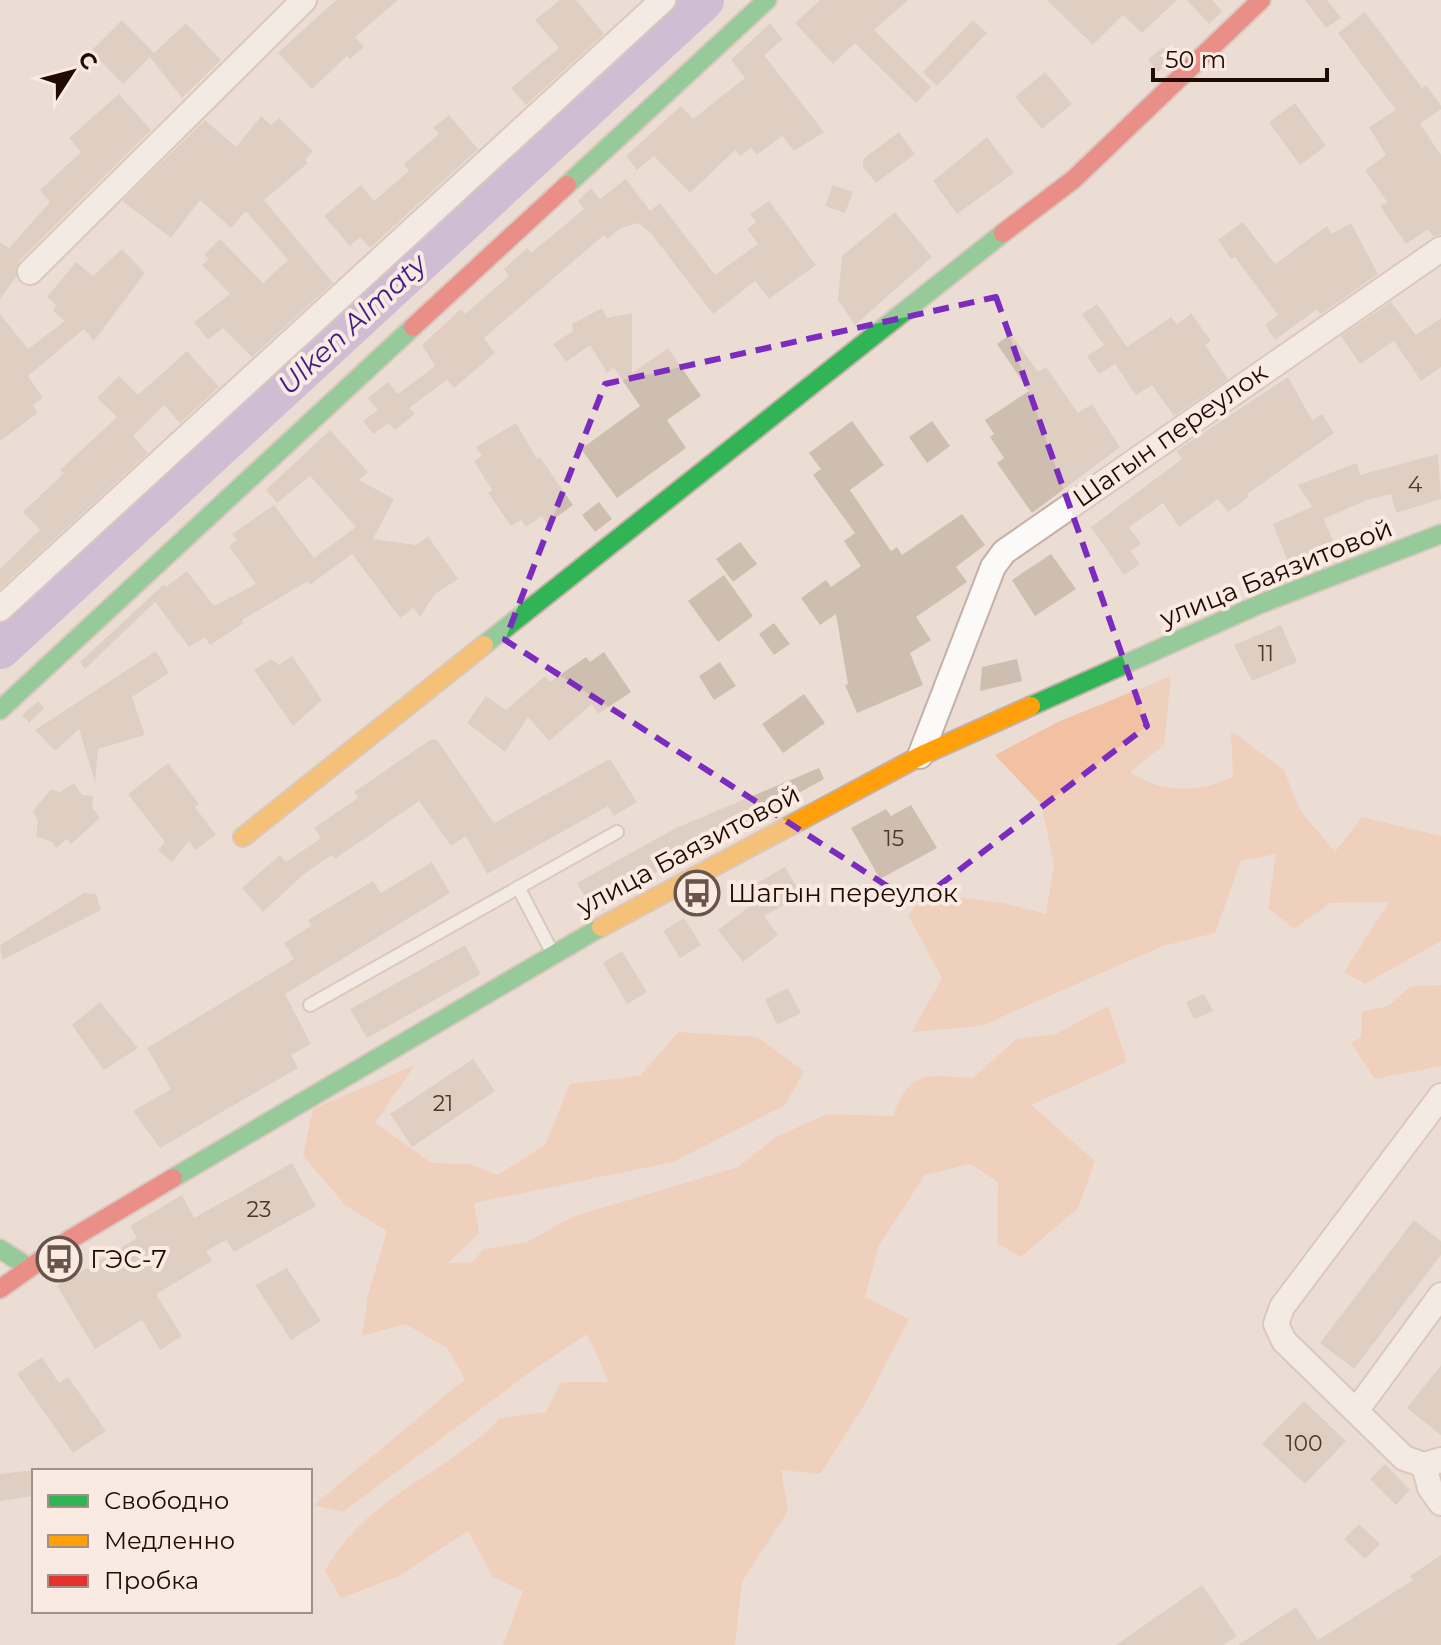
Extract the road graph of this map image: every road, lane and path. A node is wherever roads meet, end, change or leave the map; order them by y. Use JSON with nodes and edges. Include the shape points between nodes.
{"nodes":[{"id":1,"x":304,"y":0,"type":"edge"},
{"id":2,"x":663,"y":0,"type":"edge"},
{"id":3,"x":767,"y":0,"type":"edge"},
{"id":4,"x":1261,"y":0,"type":"edge"},
{"id":5,"x":1441,"y":249,"type":"edge"},
{"id":6,"x":30,"y":272,"type":"dead end"},
{"id":7,"x":1441,"y":534,"type":"edge"},
{"id":8,"x":0,"y":609,"type":"edge"},
{"id":9,"x":0,"y":710,"type":"edge"},
{"id":10,"x":920,"y":756,"type":"junction"},
{"id":11,"x":617,"y":832,"type":"dead end"},
{"id":12,"x":243,"y":837,"type":"dead end"},
{"id":13,"x":518,"y":887,"type":"junction"},
{"id":14,"x":553,"y":953,"type":"junction"},
{"id":15,"x":310,"y":1005,"type":"dead end"},
{"id":16,"x":1441,"y":1096,"type":"edge"},
{"id":17,"x":0,"y":1249,"type":"edge"},
{"id":18,"x":28,"y":1267,"type":"junction"},
{"id":19,"x":0,"y":1289,"type":"edge"},
{"id":20,"x":1441,"y":1295,"type":"edge"},
{"id":21,"x":1356,"y":1411,"type":"junction"},
{"id":22,"x":1432,"y":1463,"type":"edge"},
{"id":23,"x":1441,"y":1503,"type":"edge"}],
"edges":[{"from":1,"to":6,"type":"street"},
{"from":2,"to":8,"type":"street"},
{"from":3,"to":9,"type":"street"},
{"from":4,"to":12,"type":"street","via":[[1074,179]]},
{"from":5,"to":10,"type":"street","name":"Шагын переулок","via":[[1004,552],[993,567]]},
{"from":7,"to":10,"type":"street","name":"улица Баязитовой","via":[[1260,604]]},
{"from":10,"to":14,"type":"street","name":"улица Баязитовой"},
{"from":11,"to":13,"type":"lane"},
{"from":13,"to":14,"type":"lane"},
{"from":13,"to":15,"type":"lane"},
{"from":14,"to":18,"type":"street","name":"улица Баязитовой"},
{"from":16,"to":21,"type":"street","via":[[1282,1307],[1276,1324],[1284,1341]]},
{"from":17,"to":18,"type":"street"},
{"from":18,"to":19,"type":"street","name":"улица Баязитовой"},
{"from":20,"to":21,"type":"street"},
{"from":21,"to":22,"type":"street","via":[[1404,1458]]},
{"from":22,"to":23,"type":"street","via":[[1430,1488]]}]}
